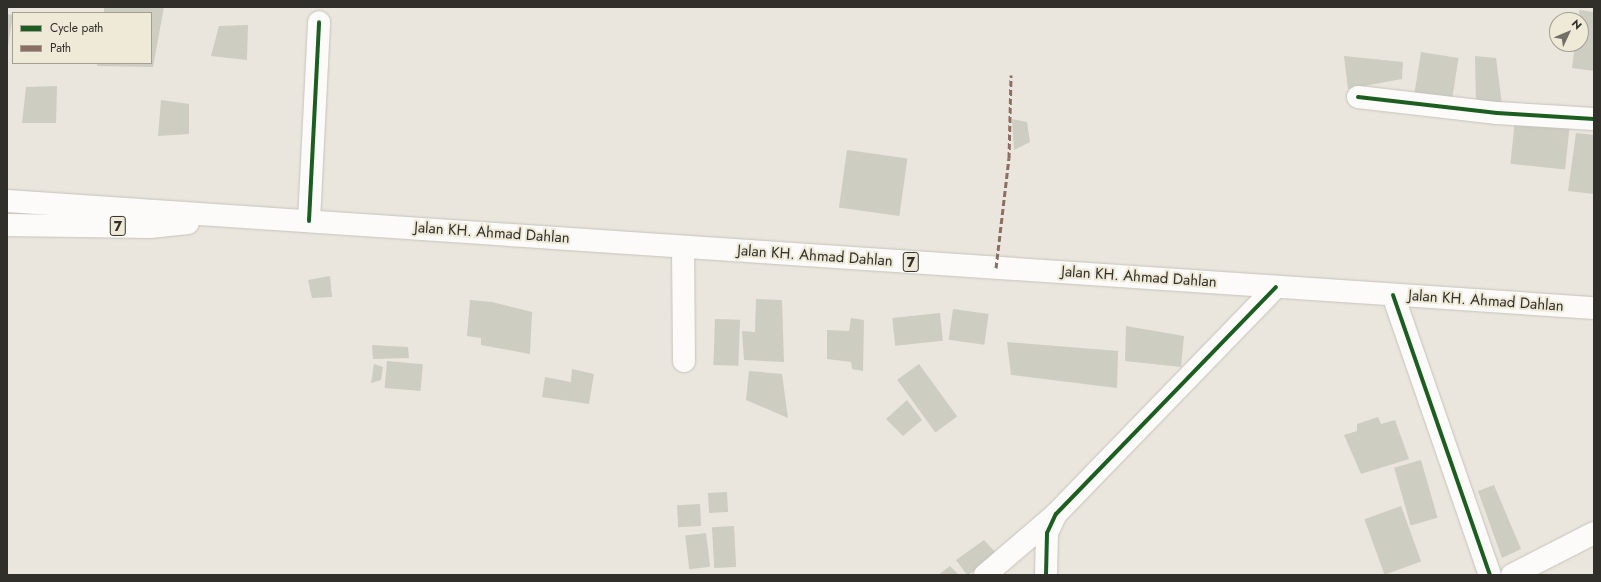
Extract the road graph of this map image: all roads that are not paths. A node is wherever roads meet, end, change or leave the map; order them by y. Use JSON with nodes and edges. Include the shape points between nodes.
{"nodes":[{"id":1,"x":319,"y":22,"type":"dead end"},
{"id":2,"x":1358,"y":98,"type":"dead end"},
{"id":3,"x":1594,"y":119,"type":"edge"},
{"id":4,"x":7,"y":201,"type":"edge"},
{"id":5,"x":309,"y":214,"type":"junction"},
{"id":6,"x":229,"y":216,"type":"junction"},
{"id":7,"x":7,"y":225,"type":"edge"},
{"id":8,"x":683,"y":246,"type":"junction"},
{"id":9,"x":1276,"y":287,"type":"junction"},
{"id":10,"x":1393,"y":295,"type":"junction"},
{"id":11,"x":1594,"y":308,"type":"edge"},
{"id":12,"x":684,"y":361,"type":"dead end"},
{"id":13,"x":1056,"y":514,"type":"junction"},
{"id":14,"x":1594,"y":532,"type":"edge"},
{"id":15,"x":985,"y":575,"type":"edge"},
{"id":16,"x":1046,"y":575,"type":"edge"},
{"id":17,"x":1490,"y":575,"type":"edge"},
{"id":18,"x":1512,"y":575,"type":"edge"}],
"edges":[{"from":1,"to":5,"type":"main road"},
{"from":2,"to":3,"type":"main road","via":[[1498,113]]},
{"from":4,"to":6,"type":"main road","name":"Jalan KH. Ahmad Dahlan","number":"7"},
{"from":5,"to":6,"type":"main road","name":"Jalan KH. Ahmad Dahlan","number":"7"},
{"from":5,"to":8,"type":"main road","name":"Jalan KH. Ahmad Dahlan","number":"7"},
{"from":6,"to":7,"type":"main road","name":"Jalan KH. Ahmad Dahlan","number":"7","via":[[182,224],[150,226]]},
{"from":8,"to":9,"type":"main road","name":"Jalan KH. Ahmad Dahlan","number":"7"},
{"from":8,"to":12,"type":"main road"},
{"from":9,"to":10,"type":"main road","name":"Jalan KH. Ahmad Dahlan","number":"7"},
{"from":9,"to":13,"type":"main road"},
{"from":10,"to":11,"type":"main road","name":"Jalan KH. Ahmad Dahlan","number":"7"},
{"from":10,"to":17,"type":"main road"},
{"from":13,"to":15,"type":"main road"},
{"from":13,"to":16,"type":"main road","via":[[1048,533]]},
{"from":14,"to":18,"type":"main road"}]}
